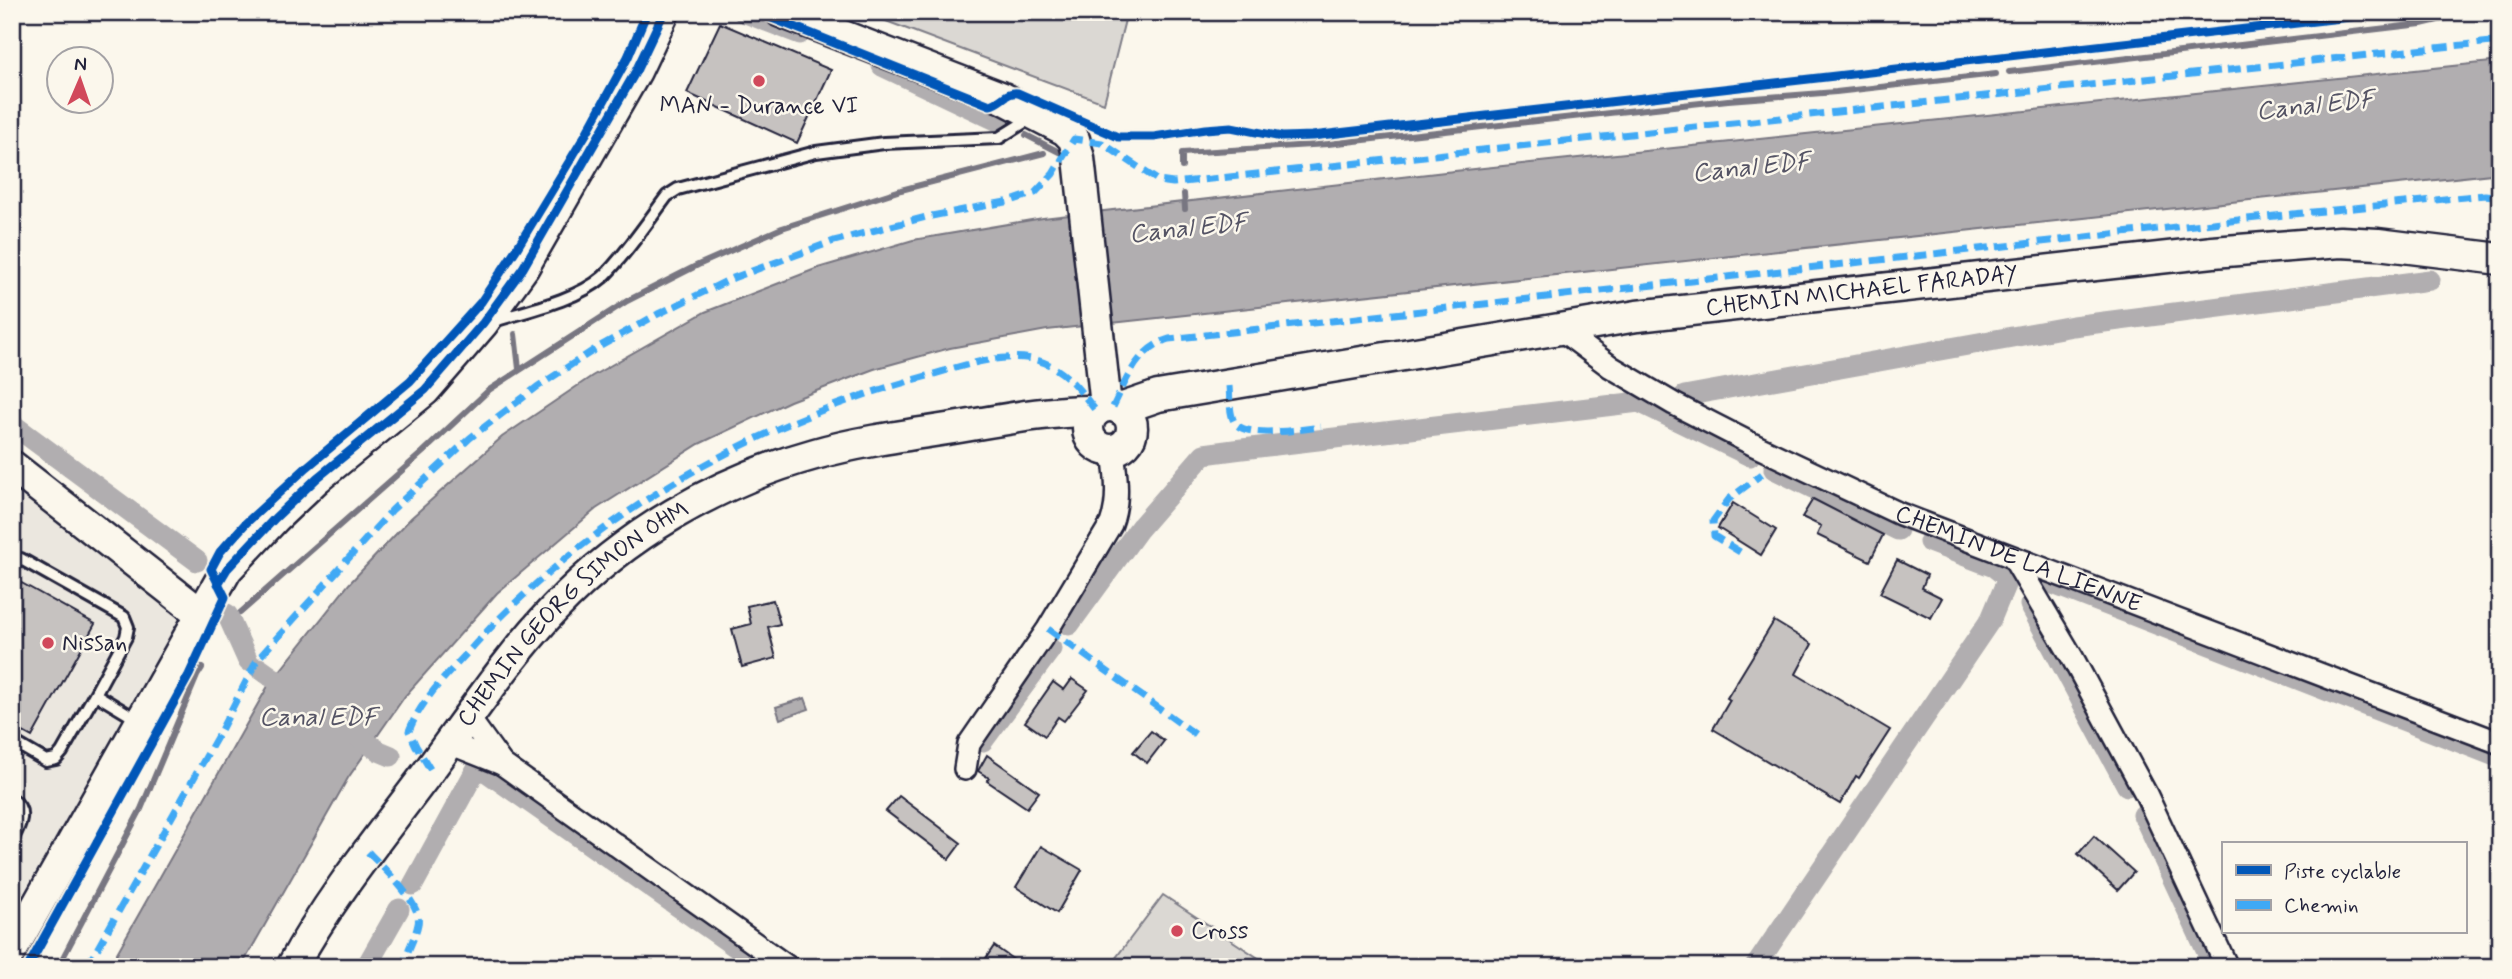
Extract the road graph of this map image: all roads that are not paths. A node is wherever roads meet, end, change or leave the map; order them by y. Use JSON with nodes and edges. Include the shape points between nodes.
{"nodes":[{"id":1,"x":664,"y":12,"type":"edge"},
{"id":2,"x":781,"y":12,"type":"edge"},
{"id":3,"x":1036,"y":114,"type":"junction"},
{"id":4,"x":2500,"y":259,"type":"edge"},
{"id":5,"x":484,"y":323,"type":"junction"},
{"id":6,"x":1559,"y":328,"type":"junction"},
{"id":7,"x":1110,"y":425,"type":"junction"},
{"id":8,"x":12,"y":466,"type":"edge"},
{"id":9,"x":2014,"y":559,"type":"junction"},
{"id":10,"x":12,"y":563,"type":"edge"},
{"id":11,"x":201,"y":614,"type":"junction"},
{"id":12,"x":94,"y":694,"type":"junction"},
{"id":13,"x":468,"y":717,"type":"junction"},
{"id":14,"x":141,"y":721,"type":"junction"},
{"id":15,"x":12,"y":741,"type":"edge"},
{"id":16,"x":449,"y":743,"type":"junction"},
{"id":17,"x":2500,"y":744,"type":"edge"},
{"id":18,"x":502,"y":764,"type":"junction"},
{"id":19,"x":965,"y":769,"type":"dead end"},
{"id":20,"x":12,"y":799,"type":"edge"},
{"id":21,"x":12,"y":840,"type":"edge"},
{"id":22,"x":17,"y":931,"type":"edge"},
{"id":23,"x":292,"y":967,"type":"edge"},
{"id":24,"x":788,"y":967,"type":"edge"},
{"id":25,"x":2227,"y":967,"type":"edge"}],
"edges":[{"from":1,"to":5,"type":"main road","via":[[636,71],[523,268]]},
{"from":2,"to":3,"type":"main road"},
{"from":3,"to":5,"type":"lane","via":[[999,138],[884,143],[816,152],[678,189],[667,196],[602,278],[549,304]]},
{"from":3,"to":7,"type":"main road","via":[[1070,134],[1076,144]]},
{"from":4,"to":6,"type":"main road","name":"CHEMIN MICHAEL FARADAY","via":[[2378,244],[2308,243],[1651,314]]},
{"from":5,"to":11,"type":"main road","via":[[425,390],[275,518],[227,569]]},
{"from":6,"to":7,"type":"main road","name":"CHEMIN MICHAEL FARADAY","via":[[1229,386]]},
{"from":6,"to":9,"type":"street","name":"CHEMIN DE LA LIENNE","via":[[1611,367],[1754,445],[1900,514]]},
{"from":7,"to":13,"type":"main road","name":"CHEMIN GEORG SIMON OHM","via":[[1062,410],[852,444],[718,489],[608,559],[572,591],[526,641]]},
{"from":7,"to":19,"type":"street","via":[[1117,488],[1111,524],[1048,629],[970,744]]},
{"from":8,"to":11,"type":"main road"},
{"from":9,"to":17,"type":"street","name":"CHEMIN DE LA LIENNE"},
{"from":9,"to":25,"type":"street","via":[[2146,794]]},
{"from":10,"to":12,"type":"lane","via":[[21,559],[124,617],[126,637]]},
{"from":11,"to":14,"type":"main road"},
{"from":12,"to":14,"type":"lane"},
{"from":12,"to":15,"type":"lane","via":[[55,760],[46,761]]},
{"from":13,"to":16,"type":"main road","name":"CHEMIN GEORG SIMON OHM"},
{"from":13,"to":18,"type":"street"},
{"from":14,"to":22,"type":"main road"},
{"from":16,"to":18,"type":"street"},
{"from":16,"to":23,"type":"main road","name":"CHEMIN GEORG SIMON OHM","via":[[328,907]]},
{"from":18,"to":24,"type":"street"},
{"from":20,"to":21,"type":"lane","via":[[22,816]]}]}
